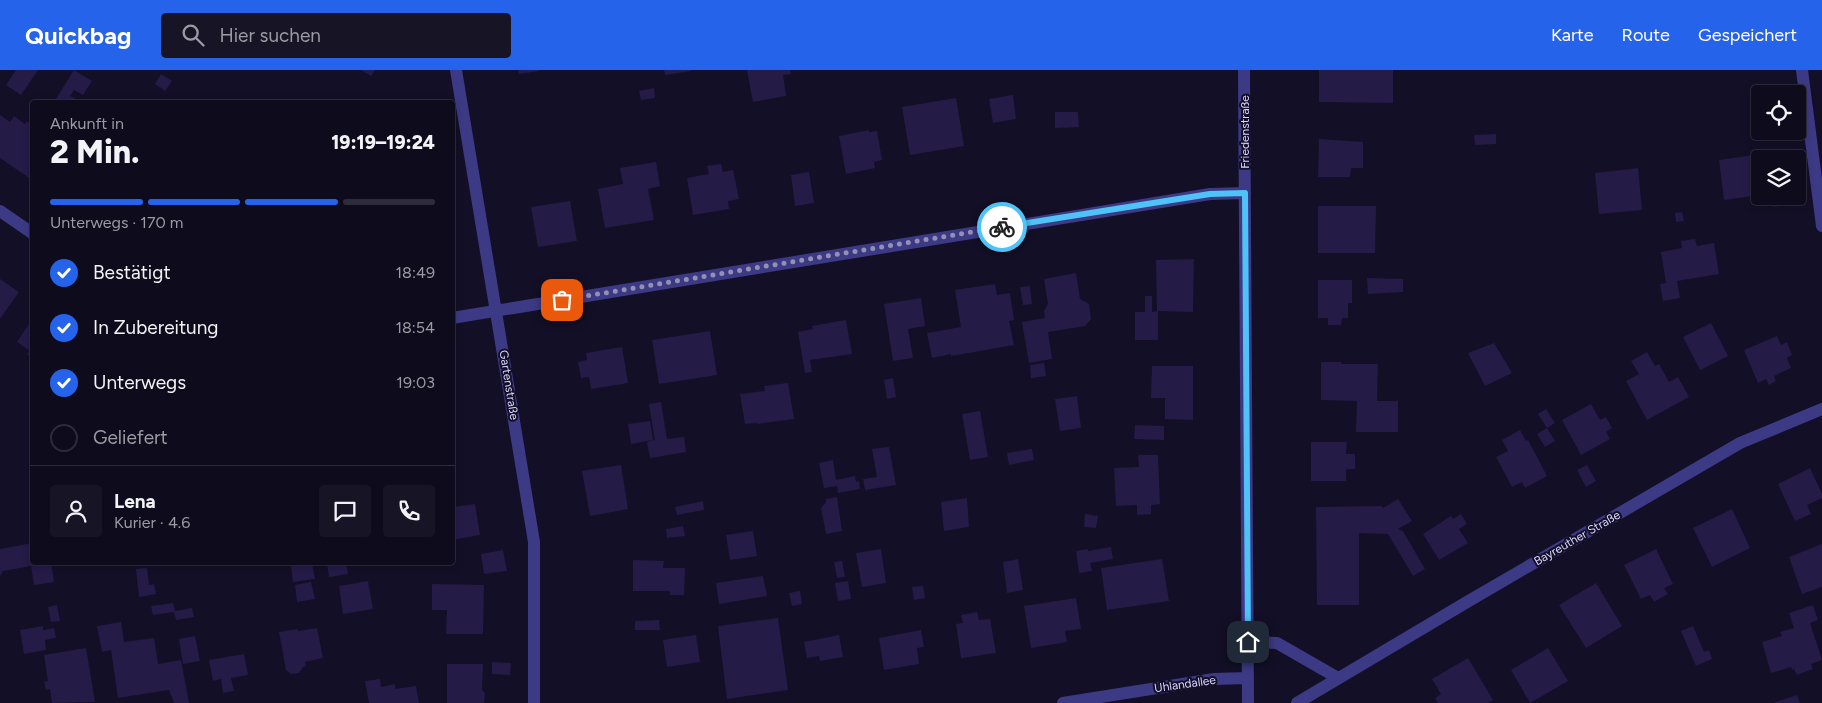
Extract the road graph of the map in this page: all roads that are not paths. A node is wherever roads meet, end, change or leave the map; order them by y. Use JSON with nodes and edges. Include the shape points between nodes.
{"nodes":[{"id":1,"x":456,"y":70,"type":"edge"},
{"id":2,"x":1244,"y":70,"type":"edge"},
{"id":3,"x":1802,"y":70,"type":"edge"},
{"id":4,"x":1245,"y":193,"type":"junction"},
{"id":5,"x":0,"y":211,"type":"edge"},
{"id":6,"x":1822,"y":226,"type":"edge"},
{"id":7,"x":30,"y":232,"type":"edge"},
{"id":8,"x":497,"y":310,"type":"junction"},
{"id":9,"x":455,"y":317,"type":"edge"},
{"id":10,"x":1822,"y":409,"type":"edge"},
{"id":11,"x":1248,"y":642,"type":"junction"},
{"id":12,"x":1248,"y":678,"type":"junction"},
{"id":13,"x":1338,"y":678,"type":"junction"},
{"id":14,"x":534,"y":703,"type":"edge"},
{"id":15,"x":1063,"y":703,"type":"edge"},
{"id":16,"x":1248,"y":703,"type":"edge"},
{"id":17,"x":1297,"y":703,"type":"edge"}],
"edges":[{"from":1,"to":8,"type":"street","name":"Gartenstraße"},
{"from":2,"to":4,"type":"street","name":"Friedenstraße"},
{"from":3,"to":6,"type":"street"},
{"from":4,"to":8,"type":"street","via":[[1210,194]]},
{"from":4,"to":11,"type":"street","name":"Friedenstraße"},
{"from":5,"to":7,"type":"street"},
{"from":8,"to":9,"type":"street"},
{"from":8,"to":14,"type":"street","name":"Gartenstraße","via":[[534,542]]},
{"from":10,"to":13,"type":"street","name":"Bayreuther Straße","via":[[1740,443]]},
{"from":11,"to":12,"type":"street","name":"Friedenstraße"},
{"from":11,"to":13,"type":"street","via":[[1276,643]]},
{"from":12,"to":15,"type":"street","name":"Uhlandallee","via":[[1214,679]]},
{"from":12,"to":16,"type":"street","name":"Friedenstraße"},
{"from":13,"to":17,"type":"street","name":"Bayreuther Straße"}]}
